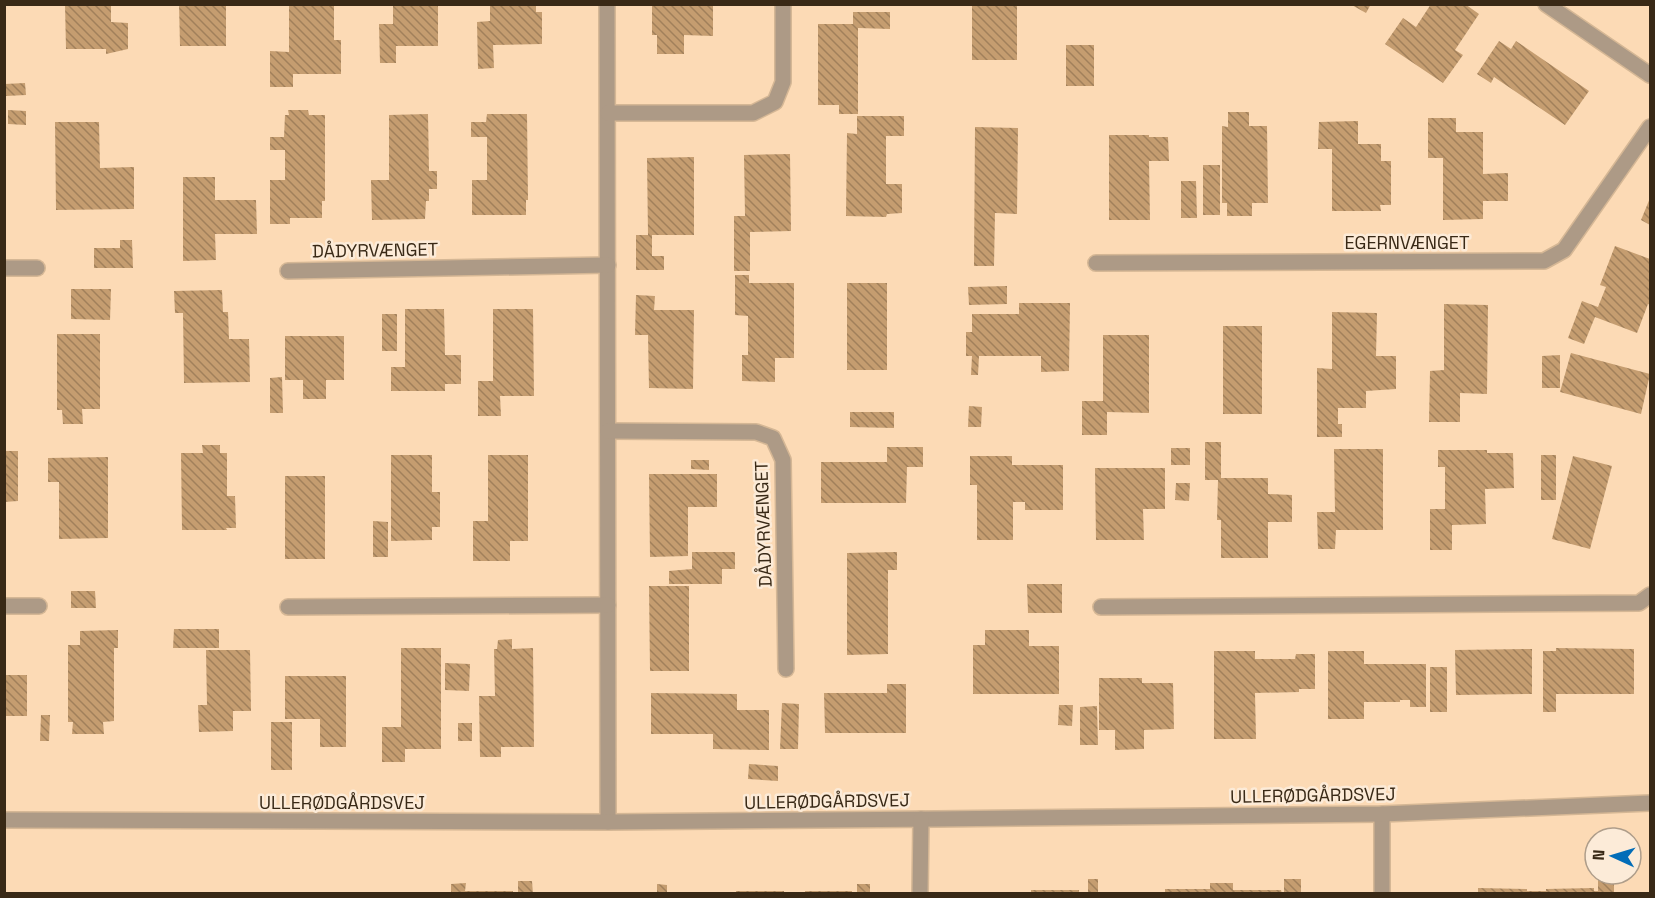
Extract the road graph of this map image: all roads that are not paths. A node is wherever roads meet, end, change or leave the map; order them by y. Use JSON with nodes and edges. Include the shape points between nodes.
{"nodes":[{"id":1,"x":608,"y":4,"type":"edge"},
{"id":2,"x":783,"y":4,"type":"edge"},
{"id":3,"x":1546,"y":4,"type":"edge"},
{"id":4,"x":1650,"y":75,"type":"edge"},
{"id":5,"x":608,"y":113,"type":"junction"},
{"id":6,"x":1650,"y":127,"type":"edge"},
{"id":7,"x":1096,"y":263,"type":"dead end"},
{"id":8,"x":608,"y":266,"type":"junction"},
{"id":9,"x":4,"y":268,"type":"edge"},
{"id":10,"x":37,"y":268,"type":"dead end"},
{"id":11,"x":288,"y":271,"type":"dead end"},
{"id":12,"x":608,"y":431,"type":"junction"},
{"id":13,"x":1650,"y":595,"type":"edge"},
{"id":14,"x":608,"y":605,"type":"junction"},
{"id":15,"x":4,"y":606,"type":"edge"},
{"id":16,"x":39,"y":606,"type":"dead end"},
{"id":17,"x":288,"y":607,"type":"dead end"},
{"id":18,"x":1101,"y":607,"type":"dead end"},
{"id":19,"x":786,"y":669,"type":"dead end"},
{"id":20,"x":1650,"y":802,"type":"edge"},
{"id":21,"x":1382,"y":814,"type":"junction"},
{"id":22,"x":921,"y":819,"type":"junction"},
{"id":23,"x":4,"y":820,"type":"edge"},
{"id":24,"x":608,"y":822,"type":"junction"},
{"id":25,"x":920,"y":894,"type":"edge"},
{"id":26,"x":1382,"y":894,"type":"edge"}],
"edges":[{"from":1,"to":5,"type":"street"},
{"from":2,"to":5,"type":"street","via":[[783,82],[775,102],[753,113]]},
{"from":3,"to":4,"type":"street"},
{"from":5,"to":8,"type":"street"},
{"from":6,"to":7,"type":"street","name":"EGERNVÆNGET","via":[[1564,250],[1544,261]]},
{"from":8,"to":11,"type":"street","name":"DÅDYRVÆNGET"},
{"from":8,"to":12,"type":"street"},
{"from":9,"to":10,"type":"street"},
{"from":12,"to":14,"type":"street"},
{"from":12,"to":19,"type":"street","name":"DÅDYRVÆNGET","via":[[756,432],[773,438],[783,460]]},
{"from":13,"to":18,"type":"street","via":[[1639,603]]},
{"from":14,"to":17,"type":"street"},
{"from":14,"to":24,"type":"street"},
{"from":15,"to":16,"type":"street"},
{"from":20,"to":21,"type":"street","name":"ULLERØDGÅRDSVEJ"},
{"from":21,"to":22,"type":"street","name":"ULLERØDGÅRDSVEJ"},
{"from":21,"to":26,"type":"street"},
{"from":22,"to":24,"type":"street","name":"ULLERØDGÅRDSVEJ"},
{"from":22,"to":25,"type":"street"},
{"from":23,"to":24,"type":"street","name":"ULLERØDGÅRDSVEJ"}]}
